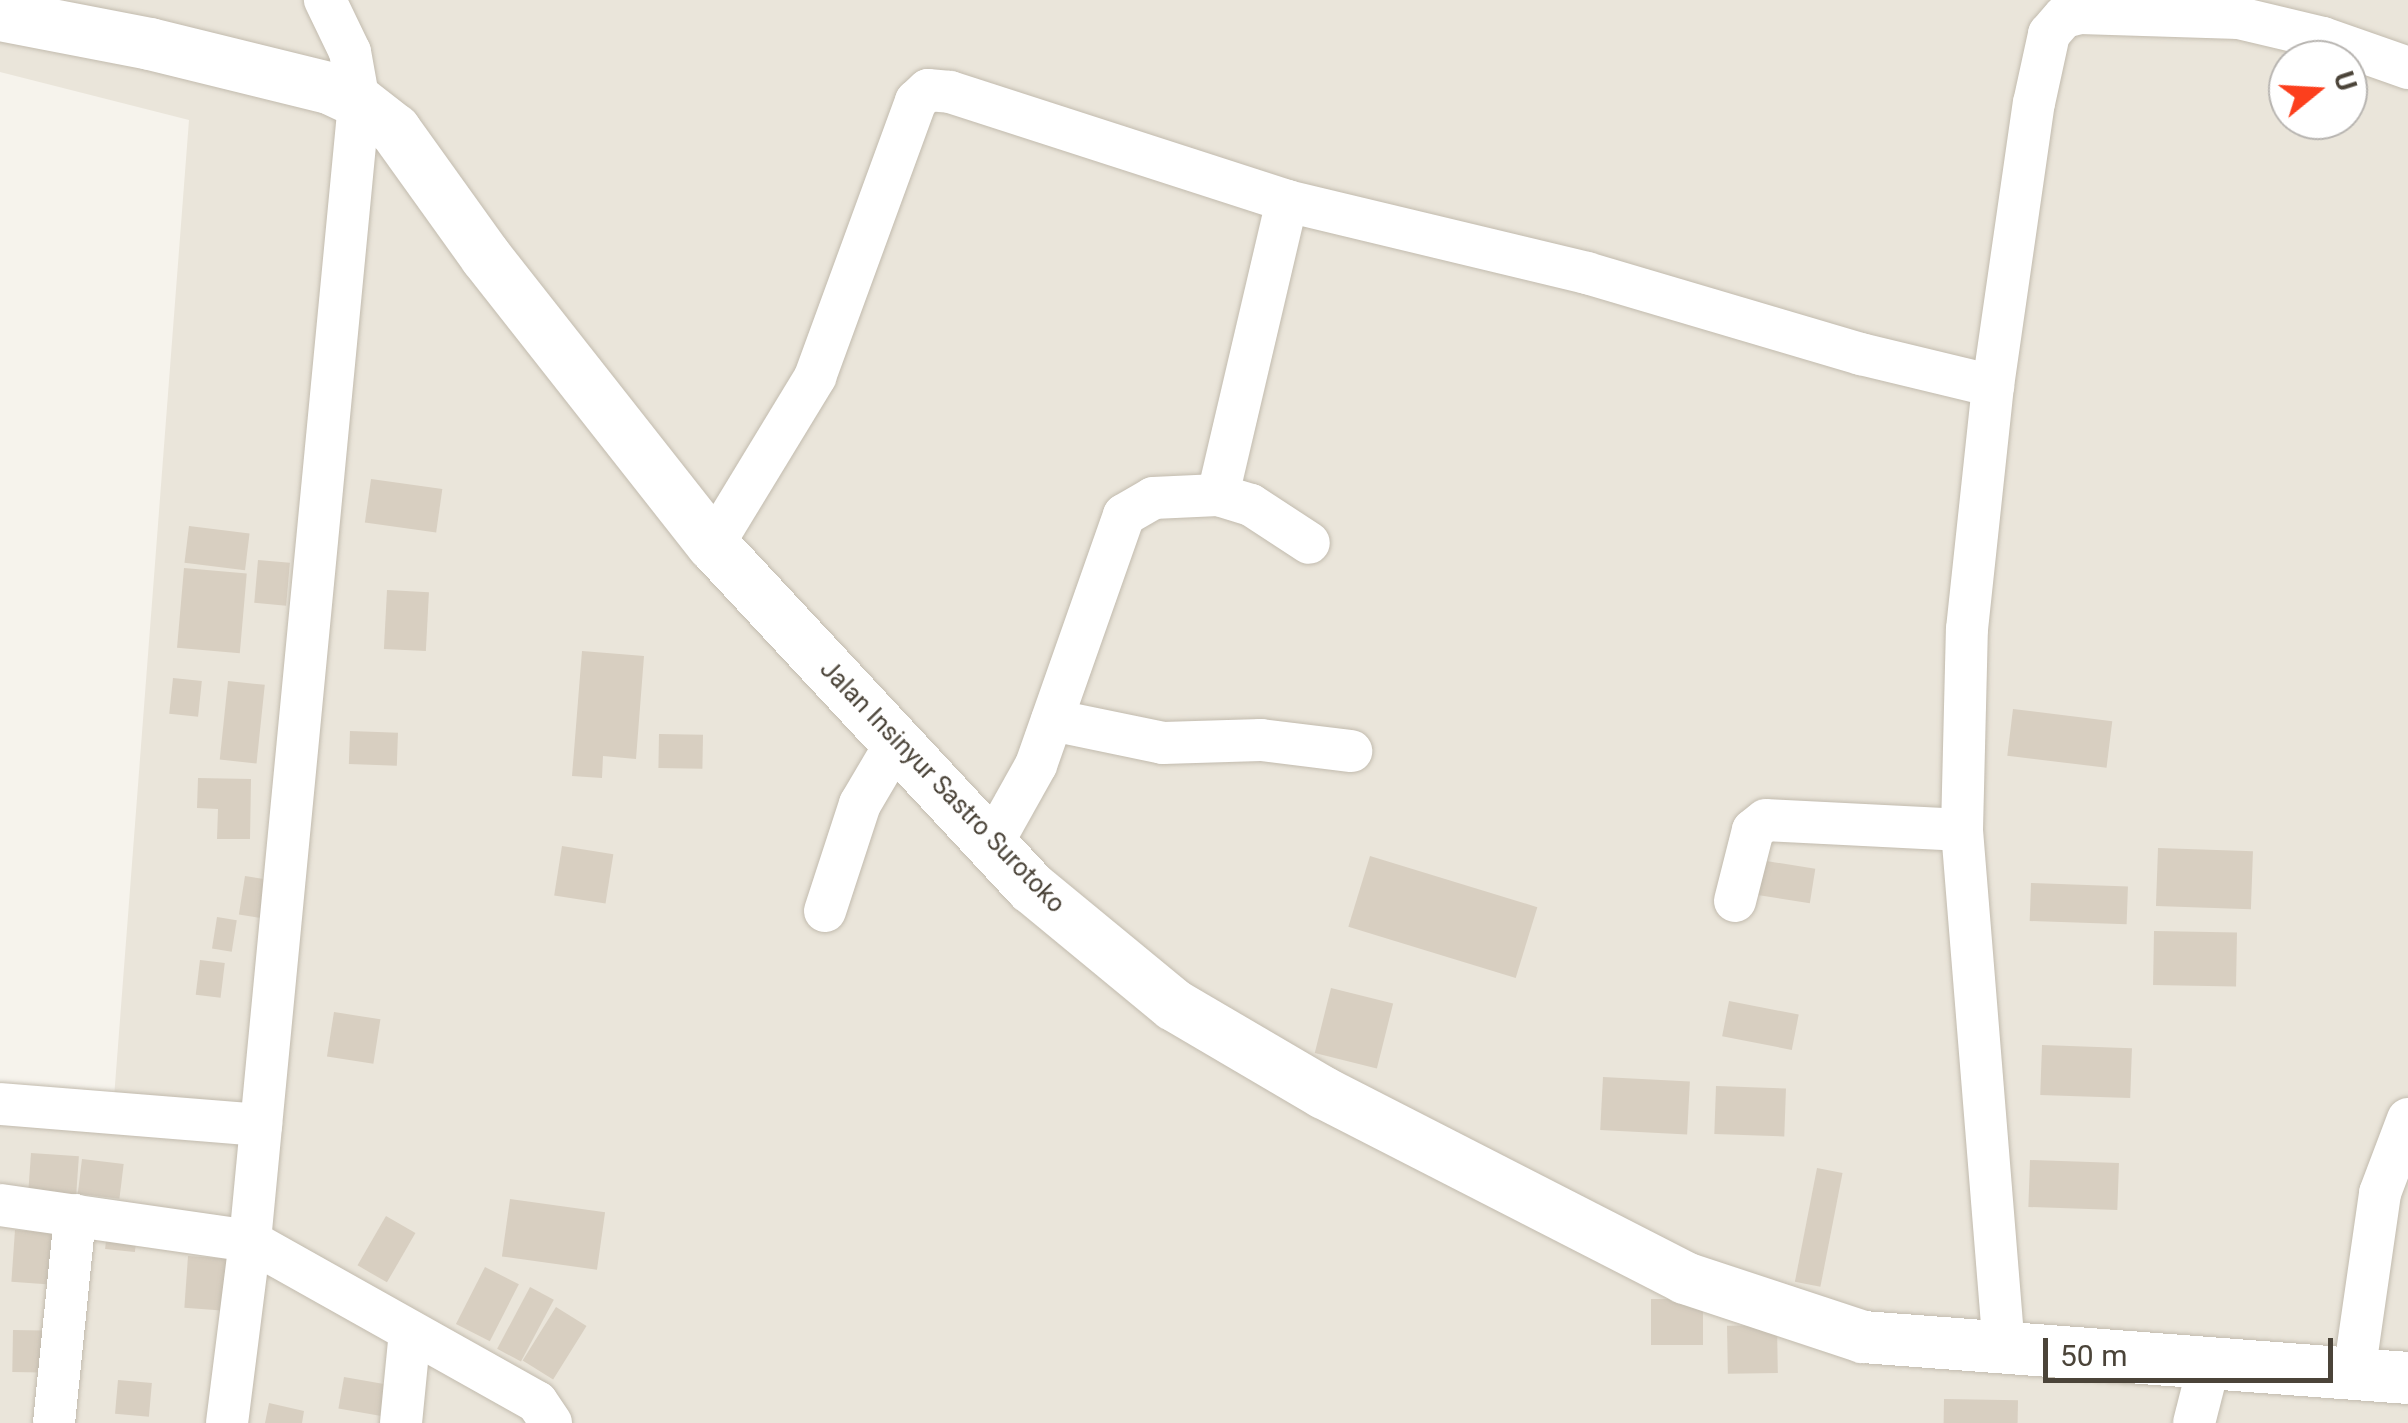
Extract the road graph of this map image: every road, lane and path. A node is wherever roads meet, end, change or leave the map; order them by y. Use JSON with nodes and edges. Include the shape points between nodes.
{"nodes":[{"id":1,"x":324,"y":0,"type":"edge"},
{"id":2,"x":0,"y":15,"type":"edge"},
{"id":3,"x":2408,"y":68,"type":"edge"},
{"id":4,"x":359,"y":102,"type":"junction"},
{"id":5,"x":1286,"y":201,"type":"junction"},
{"id":6,"x":1993,"y":386,"type":"junction"},
{"id":7,"x":1218,"y":495,"type":"junction"},
{"id":8,"x":1310,"y":543,"type":"dead end"},
{"id":9,"x":713,"y":545,"type":"junction"},
{"id":10,"x":1052,"y":720,"type":"junction"},
{"id":11,"x":896,"y":743,"type":"junction"},
{"id":12,"x":1351,"y":751,"type":"dead end"},
{"id":13,"x":1962,"y":830,"type":"junction"},
{"id":14,"x":992,"y":842,"type":"junction"},
{"id":15,"x":1734,"y":901,"type":"dead end"},
{"id":16,"x":825,"y":911,"type":"dead end"},
{"id":17,"x":0,"y":1104,"type":"edge"},
{"id":18,"x":2408,"y":1119,"type":"edge"},
{"id":19,"x":261,"y":1124,"type":"junction"},
{"id":20,"x":0,"y":1204,"type":"edge"},
{"id":21,"x":75,"y":1215,"type":"junction"},
{"id":22,"x":250,"y":1241,"type":"junction"},
{"id":23,"x":410,"y":1331,"type":"junction"},
{"id":24,"x":2004,"y":1348,"type":"junction"},
{"id":25,"x":2209,"y":1364,"type":"junction"},
{"id":26,"x":2354,"y":1374,"type":"junction"},
{"id":27,"x":2408,"y":1378,"type":"edge"},
{"id":28,"x":54,"y":1423,"type":"edge"},
{"id":29,"x":228,"y":1423,"type":"edge"},
{"id":30,"x":400,"y":1423,"type":"edge"},
{"id":31,"x":551,"y":1423,"type":"edge"},
{"id":32,"x":2194,"y":1423,"type":"edge"}],
"edges":[{"from":1,"to":4,"type":"street","via":[[350,52]]},
{"from":2,"to":4,"type":"street","name":"Jalan Insinyur Sastro Surotoko","via":[[208,58],[330,88]]},
{"from":3,"to":6,"type":"street","via":[[2239,18],[2080,13],[2055,23],[2034,103]]},
{"from":4,"to":9,"type":"street","name":"Jalan Insinyur Sastro Surotoko","via":[[395,130],[486,257]]},
{"from":4,"to":19,"type":"street"},
{"from":5,"to":6,"type":"street","via":[[1587,274]]},
{"from":5,"to":7,"type":"street"},
{"from":5,"to":9,"type":"street","via":[[928,90],[916,100],[815,377]]},
{"from":6,"to":13,"type":"street","via":[[1967,629]]},
{"from":7,"to":8,"type":"street","via":[[1251,505]]},
{"from":7,"to":10,"type":"street","via":[[1153,498],[1124,515]]},
{"from":9,"to":11,"type":"street","name":"Jalan Insinyur Sastro Surotoko"},
{"from":10,"to":12,"type":"street","via":[[1163,744],[1261,740]]},
{"from":10,"to":14,"type":"street","via":[[1036,765]]},
{"from":11,"to":14,"type":"street","name":"Jalan Insinyur Sastro Surotoko"},
{"from":11,"to":16,"type":"street","via":[[860,804]]},
{"from":13,"to":15,"type":"street","via":[[1766,820],[1753,830]]},
{"from":13,"to":24,"type":"street"},
{"from":14,"to":24,"type":"street","name":"Jalan Insinyur Sastro Surotoko","via":[[1032,888],[1174,1005],[1324,1092],[1684,1278],[1864,1337]]},
{"from":17,"to":19,"type":"street"},
{"from":18,"to":26,"type":"street","via":[[2380,1193]]},
{"from":19,"to":22,"type":"street"},
{"from":20,"to":21,"type":"street"},
{"from":21,"to":22,"type":"street"},
{"from":21,"to":28,"type":"street"},
{"from":22,"to":23,"type":"street"},
{"from":22,"to":29,"type":"street"},
{"from":23,"to":30,"type":"street"},
{"from":23,"to":31,"type":"street","via":[[536,1402]]},
{"from":24,"to":25,"type":"street","name":"Jalan Insinyur Sastro Surotoko"},
{"from":25,"to":26,"type":"street","name":"Jalan Insinyur Sastro Surotoko"},
{"from":25,"to":32,"type":"street"},
{"from":26,"to":27,"type":"street","name":"Jalan Insinyur Sastro Surotoko"}]}
